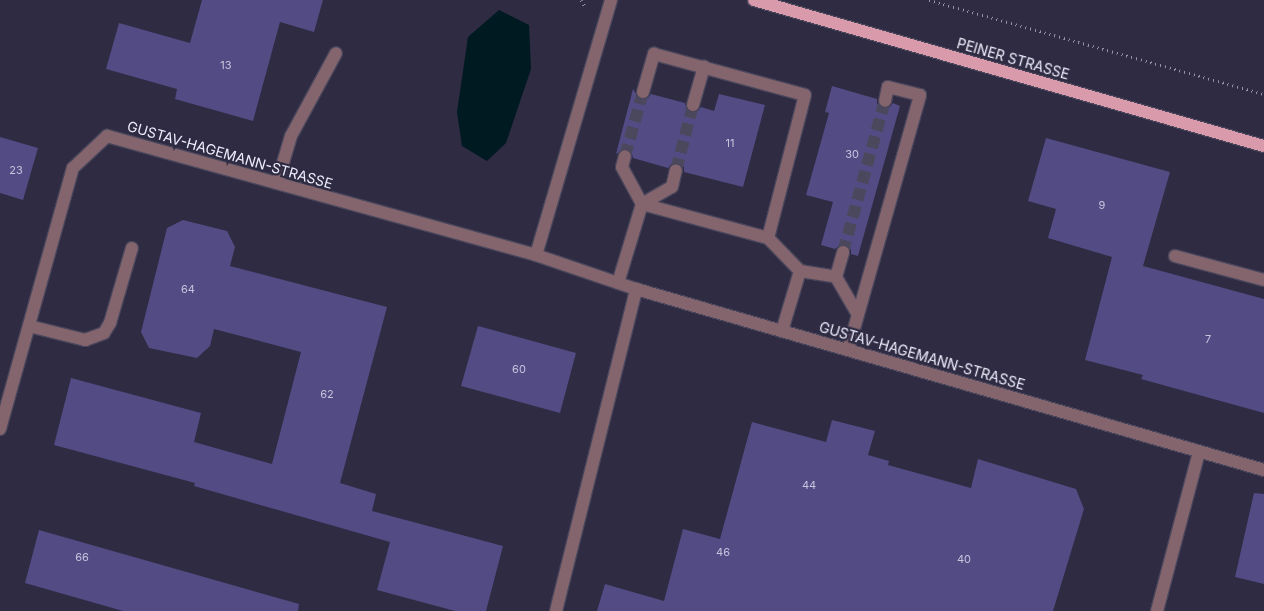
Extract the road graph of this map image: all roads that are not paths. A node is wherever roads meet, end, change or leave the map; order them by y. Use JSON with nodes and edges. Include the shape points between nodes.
{"nodes":[{"id":1,"x":611,"y":0,"type":"edge"},
{"id":2,"x":754,"y":0,"type":"edge"},
{"id":3,"x":336,"y":54,"type":"dead end"},
{"id":4,"x":704,"y":67,"type":"junction"},
{"id":5,"x":643,"y":92,"type":"tunnel mouth"},
{"id":6,"x":884,"y":101,"type":"tunnel mouth"},
{"id":7,"x":694,"y":105,"type":"tunnel mouth"},
{"id":8,"x":1264,"y":146,"type":"edge"},
{"id":9,"x":625,"y":156,"type":"tunnel mouth"},
{"id":10,"x":676,"y":170,"type":"tunnel mouth"},
{"id":11,"x":277,"y":183,"type":"junction"},
{"id":12,"x":642,"y":204,"type":"junction"},
{"id":13,"x":768,"y":238,"type":"junction"},
{"id":14,"x":132,"y":248,"type":"dead end"},
{"id":15,"x":843,"y":252,"type":"tunnel mouth"},
{"id":16,"x":536,"y":256,"type":"junction"},
{"id":17,"x":1175,"y":256,"type":"dead end"},
{"id":18,"x":800,"y":271,"type":"junction"},
{"id":19,"x":836,"y":277,"type":"junction"},
{"id":20,"x":1264,"y":280,"type":"edge"},
{"id":21,"x":618,"y":283,"type":"junction"},
{"id":22,"x":636,"y":289,"type":"junction"},
{"id":23,"x":858,"y":314,"type":"junction"},
{"id":24,"x":29,"y":326,"type":"junction"},
{"id":25,"x":782,"y":331,"type":"junction"},
{"id":26,"x":848,"y":350,"type":"junction"},
{"id":27,"x":0,"y":429,"type":"edge"},
{"id":28,"x":1199,"y":452,"type":"junction"},
{"id":29,"x":1264,"y":470,"type":"edge"},
{"id":30,"x":556,"y":611,"type":"edge"},
{"id":31,"x":1157,"y":611,"type":"edge"}],
"edges":[{"from":1,"to":16,"type":"street"},
{"from":2,"to":8,"type":"main road","name":"PEINER STRASSE"},
{"from":3,"to":11,"type":"street","via":[[290,136]]},
{"from":4,"to":5,"type":"street","via":[[654,54]]},
{"from":4,"to":7,"type":"street"},
{"from":4,"to":13,"type":"street","via":[[805,95]]},
{"from":6,"to":23,"type":"street","via":[[888,87],[920,95]]},
{"from":9,"to":12,"type":"street","via":[[622,167]]},
{"from":10,"to":12,"type":"street","via":[[672,187]]},
{"from":11,"to":16,"type":"street","name":"GUSTAV-HAGEMANN-STRASSE"},
{"from":11,"to":24,"type":"street","name":"GUSTAV-HAGEMANN-STRASSE","via":[[107,136],[74,168]]},
{"from":12,"to":13,"type":"street"},
{"from":12,"to":21,"type":"street"},
{"from":13,"to":18,"type":"street"},
{"from":14,"to":24,"type":"street","via":[[110,323],[104,333],[85,340]]},
{"from":15,"to":19,"type":"street"},
{"from":16,"to":21,"type":"street","name":"GUSTAV-HAGEMANN-STRASSE"},
{"from":17,"to":20,"type":"street"},
{"from":18,"to":19,"type":"street"},
{"from":18,"to":25,"type":"street"},
{"from":19,"to":23,"type":"street"},
{"from":21,"to":22,"type":"street","name":"GUSTAV-HAGEMANN-STRASSE"},
{"from":22,"to":25,"type":"street","name":"GUSTAV-HAGEMANN-STRASSE"},
{"from":22,"to":30,"type":"street"},
{"from":23,"to":26,"type":"street"},
{"from":24,"to":27,"type":"street","name":"GUSTAV-HAGEMANN-STRASSE"},
{"from":25,"to":26,"type":"street","name":"GUSTAV-HAGEMANN-STRASSE"},
{"from":26,"to":28,"type":"street","name":"GUSTAV-HAGEMANN-STRASSE"},
{"from":28,"to":29,"type":"street","name":"GUSTAV-HAGEMANN-STRASSE"},
{"from":28,"to":31,"type":"street"}]}
